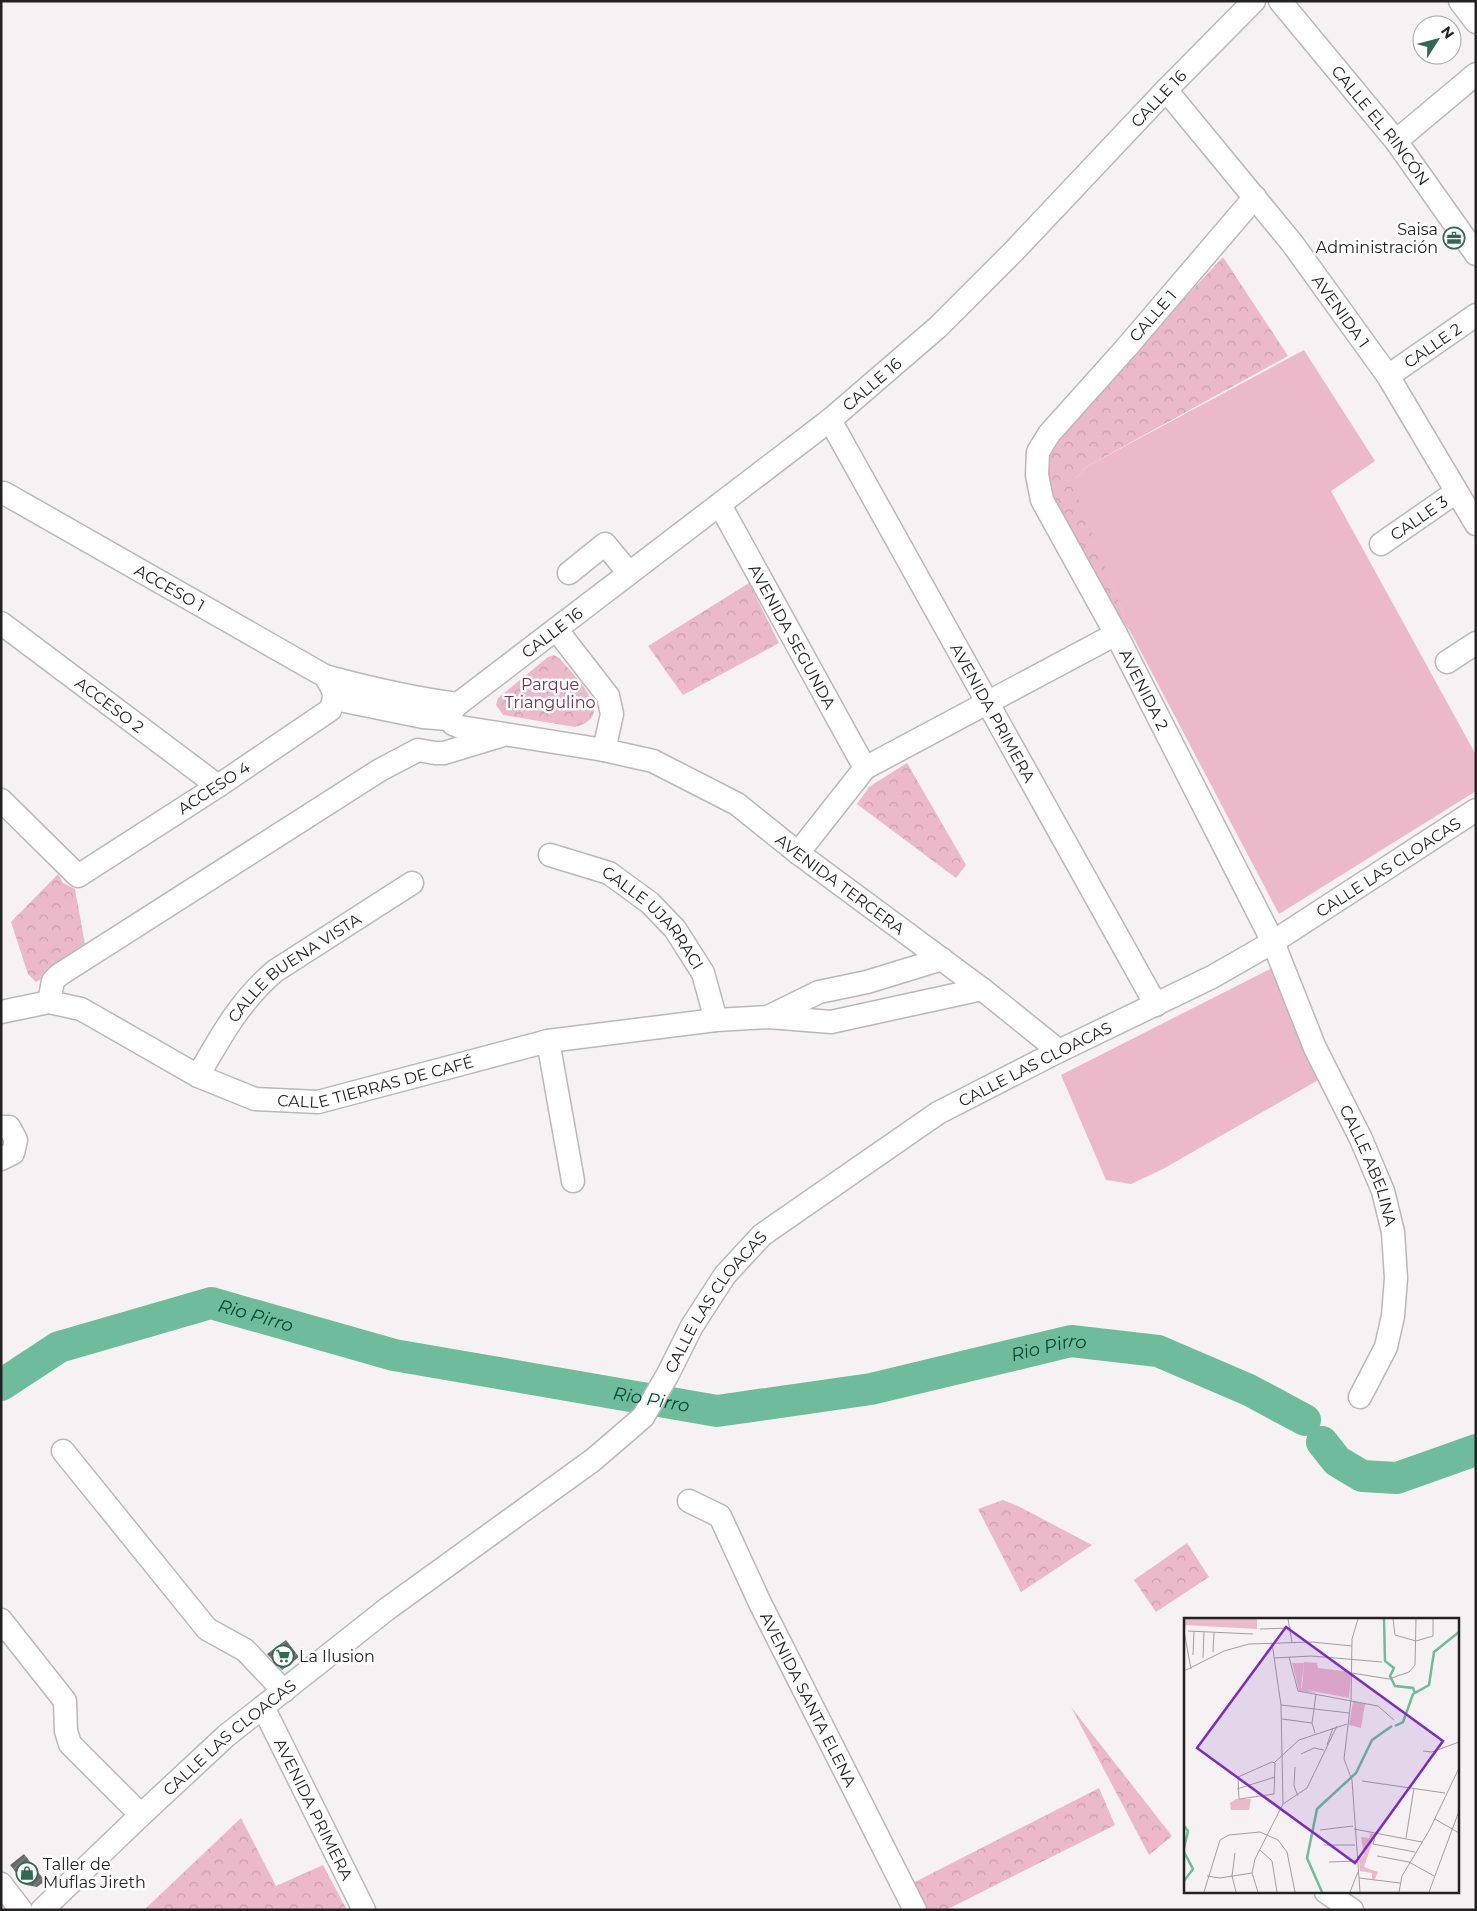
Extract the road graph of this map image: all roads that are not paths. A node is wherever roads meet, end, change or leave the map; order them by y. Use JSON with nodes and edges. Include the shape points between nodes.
{"nodes":[{"id":1,"x":1254,"y":1,"type":"edge"},
{"id":2,"x":1280,"y":1,"type":"edge"},
{"id":3,"x":1460,"y":1,"type":"edge"},
{"id":4,"x":1476,"y":22,"type":"edge"},
{"id":5,"x":1476,"y":74,"type":"edge"},
{"id":6,"x":1166,"y":90,"type":"junction"},
{"id":7,"x":1396,"y":141,"type":"junction"},
{"id":8,"x":1255,"y":197,"type":"junction"},
{"id":9,"x":1476,"y":254,"type":"edge"},
{"id":10,"x":1476,"y":315,"type":"edge"},
{"id":11,"x":1388,"y":376,"type":"junction"},
{"id":12,"x":830,"y":420,"type":"junction"},
{"id":13,"x":1049,"y":434,"type":"joint"},
{"id":14,"x":1456,"y":492,"type":"junction"},
{"id":15,"x":1,"y":493,"type":"edge"},
{"id":16,"x":720,"y":505,"type":"junction"},
{"id":17,"x":1476,"y":524,"type":"edge"},
{"id":18,"x":1381,"y":544,"type":"dead end"},
{"id":19,"x":629,"y":572,"type":"junction"},
{"id":20,"x":570,"y":573,"type":"dead end"},
{"id":21,"x":1,"y":623,"type":"edge"},
{"id":22,"x":556,"y":629,"type":"junction"},
{"id":23,"x":1116,"y":634,"type":"junction"},
{"id":24,"x":1476,"y":643,"type":"edge"},
{"id":25,"x":1447,"y":662,"type":"dead end"},
{"id":26,"x":331,"y":688,"type":"junction"},
{"id":27,"x":987,"y":704,"type":"junction"},
{"id":28,"x":454,"y":712,"type":"junction"},
{"id":29,"x":508,"y":734,"type":"junction"},
{"id":30,"x":418,"y":750,"type":"junction"},
{"id":31,"x":604,"y":750,"type":"junction"},
{"id":32,"x":865,"y":768,"type":"junction"},
{"id":33,"x":218,"y":786,"type":"junction"},
{"id":34,"x":1,"y":800,"type":"edge"},
{"id":35,"x":1476,"y":810,"type":"edge"},
{"id":36,"x":798,"y":853,"type":"junction"},
{"id":37,"x":550,"y":855,"type":"dead end"},
{"id":38,"x":412,"y":883,"type":"dead end"},
{"id":39,"x":1273,"y":942,"type":"junction"},
{"id":40,"x":942,"y":959,"type":"junction"},
{"id":41,"x":982,"y":989,"type":"junction"},
{"id":42,"x":49,"y":1002,"type":"junction"},
{"id":43,"x":1156,"y":1005,"type":"junction"},
{"id":44,"x":1,"y":1012,"type":"edge"},
{"id":45,"x":769,"y":1017,"type":"junction"},
{"id":46,"x":716,"y":1020,"type":"junction"},
{"id":47,"x":548,"y":1041,"type":"junction"},
{"id":48,"x":1059,"y":1051,"type":"junction"},
{"id":49,"x":198,"y":1076,"type":"junction"},
{"id":50,"x":1,"y":1127,"type":"edge"},
{"id":51,"x":1,"y":1159,"type":"edge"},
{"id":52,"x":573,"y":1181,"type":"dead end"},
{"id":53,"x":1360,"y":1397,"type":"dead end"},
{"id":54,"x":62,"y":1451,"type":"dead end"},
{"id":55,"x":689,"y":1501,"type":"dead end"},
{"id":56,"x":1,"y":1620,"type":"edge"},
{"id":57,"x":284,"y":1691,"type":"junction"},
{"id":58,"x":263,"y":1707,"type":"junction"},
{"id":59,"x":141,"y":1814,"type":"junction"},
{"id":60,"x":1,"y":1884,"type":"edge"},
{"id":61,"x":1329,"y":1894,"type":"edge"},
{"id":62,"x":21,"y":1910,"type":"edge"},
{"id":63,"x":42,"y":1910,"type":"edge"},
{"id":64,"x":364,"y":1910,"type":"edge"},
{"id":65,"x":915,"y":1910,"type":"edge"},
{"id":66,"x":1352,"y":1910,"type":"edge"}],
"edges":[{"from":1,"to":6,"type":"street","name":"CALLE 16"},
{"from":2,"to":7,"type":"street","name":"CALLE EL RINCÓN"},
{"from":3,"to":4,"type":"street"},
{"from":5,"to":7,"type":"street"},
{"from":6,"to":8,"type":"street","name":"AVENIDA 1"},
{"from":6,"to":12,"type":"street","name":"CALLE 16","via":[[1014,252],[938,327]]},
{"from":7,"to":9,"type":"street","name":"CALLE EL RINCÓN"},
{"from":8,"to":11,"type":"street","name":"AVENIDA 1"},
{"from":8,"to":13,"type":"street","name":"CALLE 1"},
{"from":10,"to":11,"type":"street","name":"CALLE 2"},
{"from":11,"to":14,"type":"street","name":"AVENIDA 1"},
{"from":12,"to":16,"type":"street","name":"CALLE 16"},
{"from":12,"to":27,"type":"street","name":"AVENIDA PRIMERA"},
{"from":13,"to":23,"type":"street","name":"AVENIDA 2","via":[[1038,452],[1037,475],[1042,500]]},
{"from":14,"to":17,"type":"street","name":"AVENIDA 1"},
{"from":14,"to":18,"type":"street","name":"CALLE 3"},
{"from":15,"to":26,"type":"street","name":"ACCESO 1"},
{"from":16,"to":19,"type":"street","name":"CALLE 16"},
{"from":16,"to":32,"type":"street","name":"AVENIDA SEGUNDA"},
{"from":19,"to":20,"type":"street","via":[[605,544]]},
{"from":19,"to":22,"type":"street","name":"CALLE 16"},
{"from":21,"to":33,"type":"street","name":"ACCESO 2"},
{"from":22,"to":28,"type":"street","name":"CALLE 16"},
{"from":22,"to":31,"type":"street","via":[[608,696],[612,714]]},
{"from":23,"to":27,"type":"street"},
{"from":23,"to":39,"type":"street","name":"AVENIDA 2"},
{"from":24,"to":25,"type":"street"},
{"from":26,"to":28,"type":"street","name":"ACCESO 1","via":[[359,686],[425,699]]},
{"from":26,"to":33,"type":"street","name":"ACCESO 4","via":[[330,710]]},
{"from":27,"to":32,"type":"street"},
{"from":27,"to":43,"type":"street","name":"AVENIDA PRIMERA"},
{"from":28,"to":29,"type":"street","name":"AVENIDA TERCERA","via":[[453,724],[460,727]]},
{"from":28,"to":30,"type":"street","name":"CALLE 16","via":[[430,733]]},
{"from":29,"to":30,"type":"street","via":[[444,753]]},
{"from":29,"to":31,"type":"street","name":"AVENIDA TERCERA"},
{"from":30,"to":42,"type":"street","via":[[380,770],[58,975],[52,981]]},
{"from":31,"to":36,"type":"street","name":"AVENIDA TERCERA","via":[[653,761],[736,804]]},
{"from":32,"to":36,"type":"street"},
{"from":33,"to":34,"type":"street","name":"ACCESO 4","via":[[78,876]]},
{"from":35,"to":39,"type":"street","name":"CALLE LAS CLOACAS"},
{"from":36,"to":40,"type":"street","name":"AVENIDA TERCERA"},
{"from":37,"to":46,"type":"street","name":"CALLE UJARRACI","via":[[609,873],[650,903],[676,929],[703,973]]},
{"from":38,"to":49,"type":"street","name":"CALLE BUENA VISTA","via":[[255,988],[229,1023]]},
{"from":39,"to":43,"type":"street","name":"CALLE LAS CLOACAS"},
{"from":39,"to":53,"type":"street","name":"CALLE ABELINA","via":[[1315,1048],[1383,1191],[1394,1232],[1396,1278],[1393,1316],[1386,1347]]},
{"from":40,"to":41,"type":"street","name":"AVENIDA TERCERA"},
{"from":40,"to":45,"type":"street","name":"CALLE TIERRAS DE CAFÉ","via":[[868,982],[819,992]]},
{"from":41,"to":45,"type":"street","name":"CALLE TIERRAS DE CAFÉ","via":[[831,1022]]},
{"from":41,"to":48,"type":"street","name":"AVENIDA TERCERA"},
{"from":42,"to":44,"type":"street","name":"CALLE TIERRAS DE CAFÉ"},
{"from":42,"to":49,"type":"street","name":"CALLE TIERRAS DE CAFÉ","via":[[81,1009]]},
{"from":43,"to":48,"type":"street","name":"CALLE LAS CLOACAS"},
{"from":45,"to":46,"type":"street","name":"CALLE TIERRAS DE CAFÉ"},
{"from":46,"to":47,"type":"street","name":"CALLE TIERRAS DE CAFÉ"},
{"from":47,"to":49,"type":"street","name":"CALLE TIERRAS DE CAFÉ","via":[[318,1102],[255,1099]]},
{"from":47,"to":52,"type":"street"},
{"from":48,"to":57,"type":"street","name":"CALLE LAS CLOACAS","via":[[938,1113],[762,1235],[725,1275],[692,1326],[643,1417],[594,1460],[407,1593]]},
{"from":50,"to":51,"type":"street","via":[[9,1127],[16,1140],[13,1153]]},
{"from":54,"to":57,"type":"street","via":[[207,1629],[245,1650]]},
{"from":55,"to":65,"type":"street","name":"AVENIDA SANTA ELENA","via":[[720,1516],[764,1612]]},
{"from":56,"to":59,"type":"street","via":[[65,1701],[70,1744]]},
{"from":57,"to":58,"type":"street","name":"CALLE LAS CLOACAS"},
{"from":58,"to":59,"type":"street","name":"CALLE LAS CLOACAS","via":[[226,1736]]},
{"from":58,"to":64,"type":"street","name":"AVENIDA PRIMERA"},
{"from":59,"to":63,"type":"street","name":"CALLE LAS CLOACAS"},
{"from":60,"to":62,"type":"street"},
{"from":61,"to":66,"type":"street"}]}
